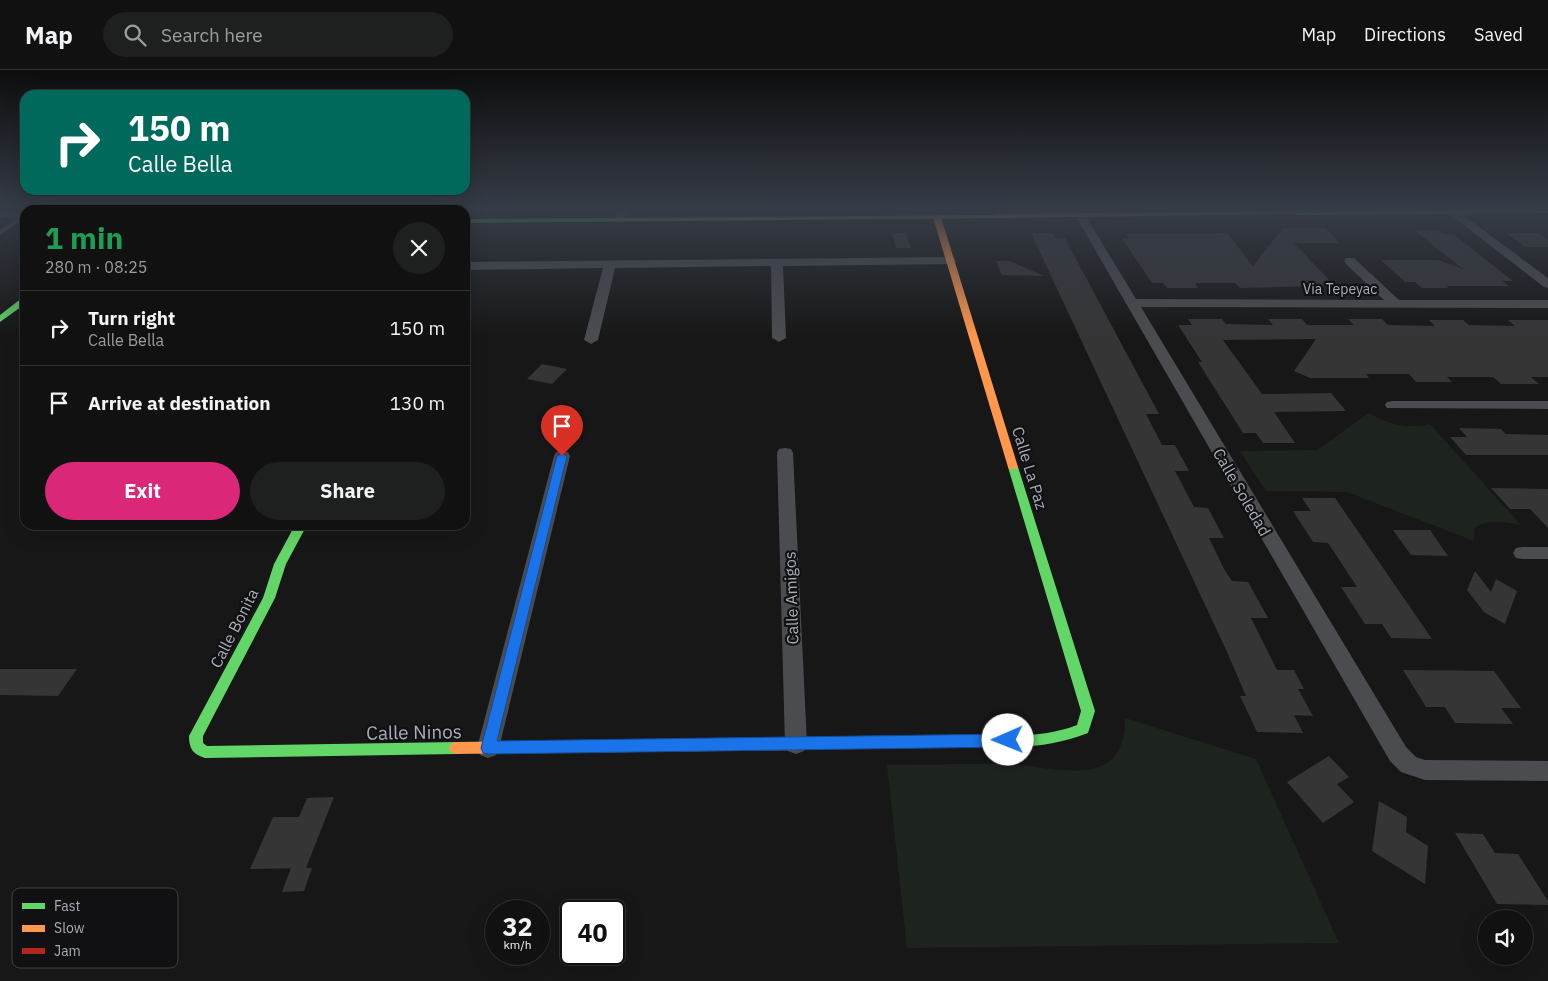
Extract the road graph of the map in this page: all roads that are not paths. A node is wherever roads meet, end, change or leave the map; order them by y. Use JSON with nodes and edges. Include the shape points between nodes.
{"nodes":[{"id":1,"x":947,"y":252,"type":"edge"},
{"id":2,"x":1101,"y":252,"type":"edge"},
{"id":3,"x":1504,"y":252,"type":"edge"},
{"id":4,"x":950,"y":261,"type":"junction"},
{"id":5,"x":1350,"y":261,"type":"dead end"},
{"id":6,"x":777,"y":263,"type":"junction"},
{"id":7,"x":610,"y":264,"type":"junction"},
{"id":8,"x":470,"y":266,"type":"edge"},
{"id":9,"x":1548,"y":284,"type":"edge"},
{"id":10,"x":1131,"y":303,"type":"junction"},
{"id":11,"x":20,"y":304,"type":"edge"},
{"id":12,"x":1396,"y":304,"type":"junction"},
{"id":13,"x":1548,"y":304,"type":"edge"},
{"id":14,"x":0,"y":319,"type":"edge"},
{"id":15,"x":779,"y":338,"type":"dead end"},
{"id":16,"x":591,"y":340,"type":"dead end"},
{"id":17,"x":1392,"y":405,"type":"dead end"},
{"id":18,"x":1548,"y":405,"type":"edge"},
{"id":19,"x":785,"y":453,"type":"dead end"},
{"id":20,"x":562,"y":456,"type":"dead end"},
{"id":21,"x":298,"y":530,"type":"edge"},
{"id":22,"x":1522,"y":553,"type":"dead end"},
{"id":23,"x":1548,"y":553,"type":"edge"},
{"id":24,"x":1083,"y":729,"type":"joint"},
{"id":25,"x":796,"y":744,"type":"junction"},
{"id":26,"x":196,"y":746,"type":"joint"},
{"id":27,"x":488,"y":748,"type":"junction"},
{"id":28,"x":1548,"y":771,"type":"edge"}],
"edges":[{"from":1,"to":4,"type":"street","name":"Calle La Paz"},
{"from":2,"to":10,"type":"street","name":"Calle Soledad"},
{"from":3,"to":9,"type":"street"},
{"from":4,"to":6,"type":"street"},
{"from":4,"to":24,"type":"street","name":"Calle La Paz","via":[[1088,711]]},
{"from":5,"to":12,"type":"street"},
{"from":6,"to":7,"type":"street"},
{"from":6,"to":15,"type":"street"},
{"from":7,"to":8,"type":"street"},
{"from":7,"to":16,"type":"street"},
{"from":10,"to":12,"type":"street","name":"Via Tepeyac"},
{"from":10,"to":28,"type":"street","name":"Calle Soledad","via":[[1398,754],[1409,765],[1425,770]]},
{"from":11,"to":14,"type":"street"},
{"from":12,"to":13,"type":"street","name":"Via Tepeyac"},
{"from":17,"to":18,"type":"street"},
{"from":19,"to":25,"type":"street","name":"Calle Amigos"},
{"from":20,"to":27,"type":"street"},
{"from":21,"to":26,"type":"street","name":"Calle Bonita","via":[[280,564],[269,598],[196,736]]},
{"from":22,"to":23,"type":"street"},
{"from":24,"to":25,"type":"street","name":"Calle Ninos","via":[[1067,737],[1046,740]]},
{"from":25,"to":27,"type":"street","name":"Calle Ninos"},
{"from":26,"to":27,"type":"street","name":"Calle Ninos","via":[[205,752]]}]}
